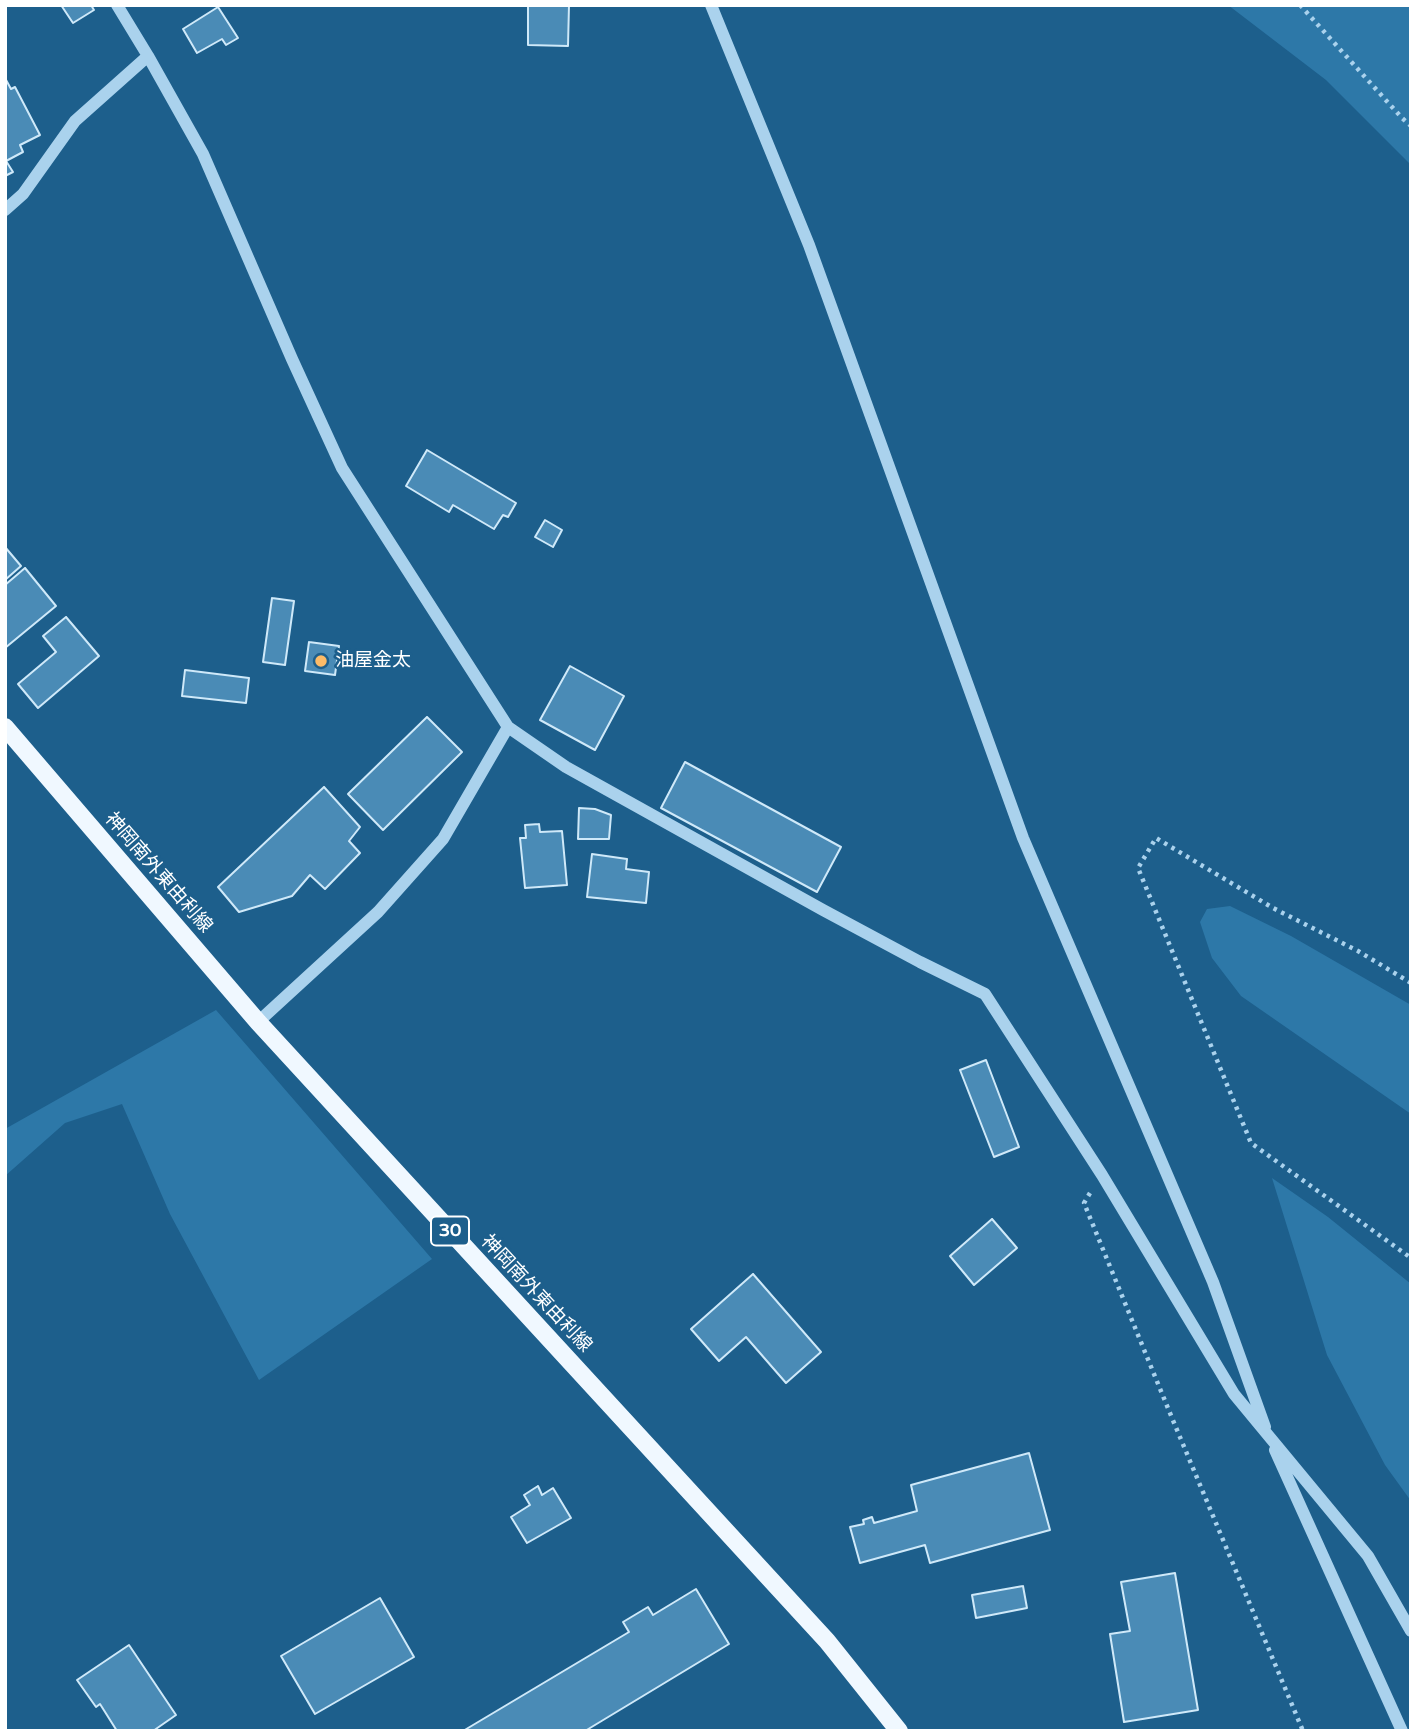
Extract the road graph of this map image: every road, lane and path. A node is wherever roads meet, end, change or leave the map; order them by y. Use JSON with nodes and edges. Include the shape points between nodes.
{"nodes":[{"id":1,"x":117,"y":5,"type":"edge"},
{"id":2,"x":711,"y":5,"type":"edge"},
{"id":3,"x":1300,"y":5,"type":"edge"},
{"id":4,"x":148,"y":55,"type":"junction"},
{"id":5,"x":1411,"y":125,"type":"edge"},
{"id":6,"x":5,"y":210,"type":"edge"},
{"id":7,"x":5,"y":727,"type":"edge"},
{"id":8,"x":508,"y":727,"type":"junction"},
{"id":9,"x":1411,"y":983,"type":"edge"},
{"id":10,"x":258,"y":1022,"type":"junction"},
{"id":11,"x":1102,"y":1175,"type":"junction"},
{"id":12,"x":1411,"y":1258,"type":"edge"},
{"id":13,"x":1268,"y":1436,"type":"junction"},
{"id":14,"x":1411,"y":1631,"type":"edge"},
{"id":15,"x":899,"y":1731,"type":"edge"},
{"id":16,"x":1303,"y":1731,"type":"edge"},
{"id":17,"x":1402,"y":1731,"type":"edge"}],
"edges":[{"from":1,"to":4,"type":"street"},
{"from":2,"to":13,"type":"street","via":[[809,245],[1023,838],[1213,1282]]},
{"from":3,"to":5,"type":"path"},
{"from":4,"to":6,"type":"street","via":[[75,121],[23,194]]},
{"from":4,"to":8,"type":"street","via":[[203,154],[342,468]]},
{"from":7,"to":10,"type":"main road","name":"神岡南外東由利線","number":"30"},
{"from":8,"to":10,"type":"street","via":[[443,839],[378,912]]},
{"from":8,"to":11,"type":"street","via":[[566,767],[985,994]]},
{"from":9,"to":12,"type":"path","via":[[1156,838],[1138,868],[1251,1143]]},
{"from":10,"to":15,"type":"main road","name":"神岡南外東由利線","number":"30","via":[[827,1642]]},
{"from":11,"to":13,"type":"street","via":[[1234,1394]]},
{"from":11,"to":16,"type":"path","via":[[1084,1203]]},
{"from":13,"to":14,"type":"street","via":[[1368,1556]]},
{"from":13,"to":17,"type":"street"}]}
